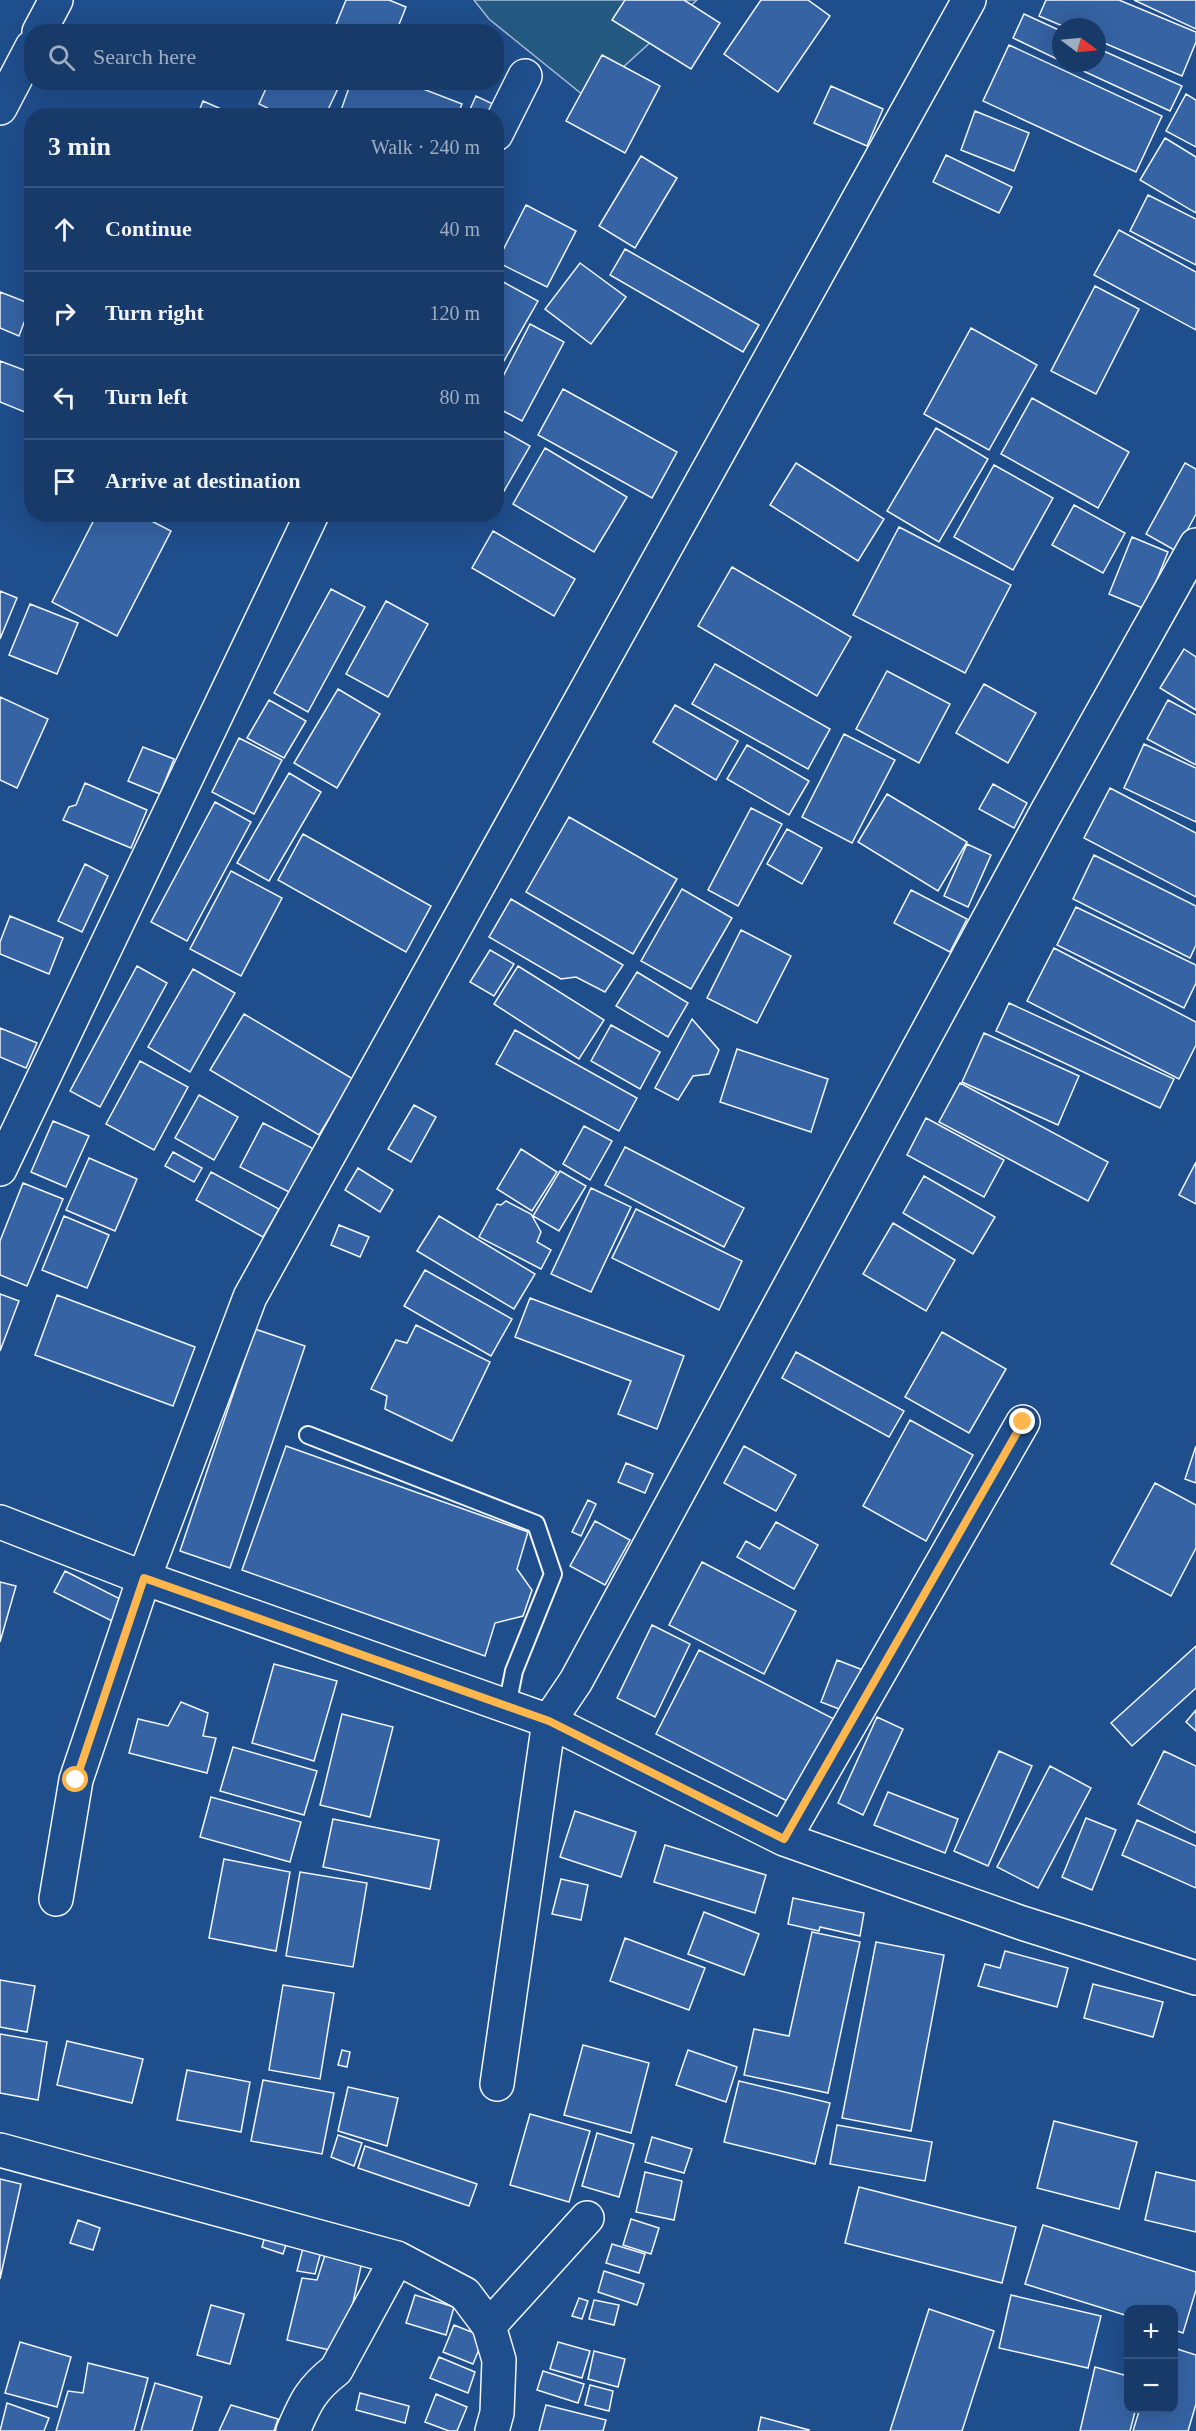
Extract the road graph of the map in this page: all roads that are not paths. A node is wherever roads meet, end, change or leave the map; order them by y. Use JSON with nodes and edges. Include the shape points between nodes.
{"nodes":[{"id":1,"x":56,"y":0,"type":"edge"},
{"id":2,"x":969,"y":0,"type":"edge"},
{"id":3,"x":43,"y":24,"type":"edge"},
{"id":4,"x":24,"y":62,"type":"edge"},
{"id":5,"x":525,"y":76,"type":"dead end"},
{"id":6,"x":0,"y":108,"type":"edge"},
{"id":7,"x":504,"y":118,"type":"edge"},
{"id":8,"x":308,"y":522,"type":"edge"},
{"id":9,"x":1196,"y":544,"type":"edge"},
{"id":10,"x":0,"y":1169,"type":"edge"},
{"id":11,"x":1023,"y":1422,"type":"dead end"},
{"id":12,"x":308,"y":1434,"type":"dead end"},
{"id":13,"x":0,"y":1522,"type":"edge"},
{"id":14,"x":144,"y":1578,"type":"junction"},
{"id":15,"x":507,"y":1706,"type":"junction"},
{"id":16,"x":549,"y":1721,"type":"junction"},
{"id":17,"x":784,"y":1839,"type":"junction"},
{"id":18,"x":56,"y":1899,"type":"dead end"},
{"id":19,"x":1196,"y":1978,"type":"edge"},
{"id":20,"x":497,"y":2084,"type":"dead end"},
{"id":21,"x":0,"y":2150,"type":"edge"},
{"id":22,"x":587,"y":2218,"type":"dead end"},
{"id":23,"x":397,"y":2258,"type":"junction"},
{"id":24,"x":489,"y":2326,"type":"junction"},
{"id":25,"x":293,"y":2431,"type":"edge"},
{"id":26,"x":492,"y":2431,"type":"edge"}],
"edges":[{"from":1,"to":3,"type":"street"},
{"from":2,"to":14,"type":"street","via":[[250,1297]]},
{"from":4,"to":6,"type":"street"},
{"from":5,"to":7,"type":"street"},
{"from":8,"to":10,"type":"street"},
{"from":9,"to":16,"type":"street","via":[[576,1681]]},
{"from":11,"to":17,"type":"street"},
{"from":12,"to":15,"type":"lane","via":[[536,1524],[553,1574],[514,1671]]},
{"from":13,"to":14,"type":"street"},
{"from":14,"to":15,"type":"street"},
{"from":14,"to":18,"type":"street","via":[[76,1780]]},
{"from":15,"to":16,"type":"street"},
{"from":16,"to":17,"type":"street"},
{"from":16,"to":20,"type":"street"},
{"from":17,"to":19,"type":"street","via":[[1022,1923]]},
{"from":21,"to":23,"type":"street"},
{"from":22,"to":24,"type":"street"},
{"from":23,"to":24,"type":"street","via":[[465,2294]]},
{"from":23,"to":25,"type":"street","via":[[336,2370],[308,2396]]},
{"from":24,"to":26,"type":"street","via":[[499,2360],[497,2413]]}]}
